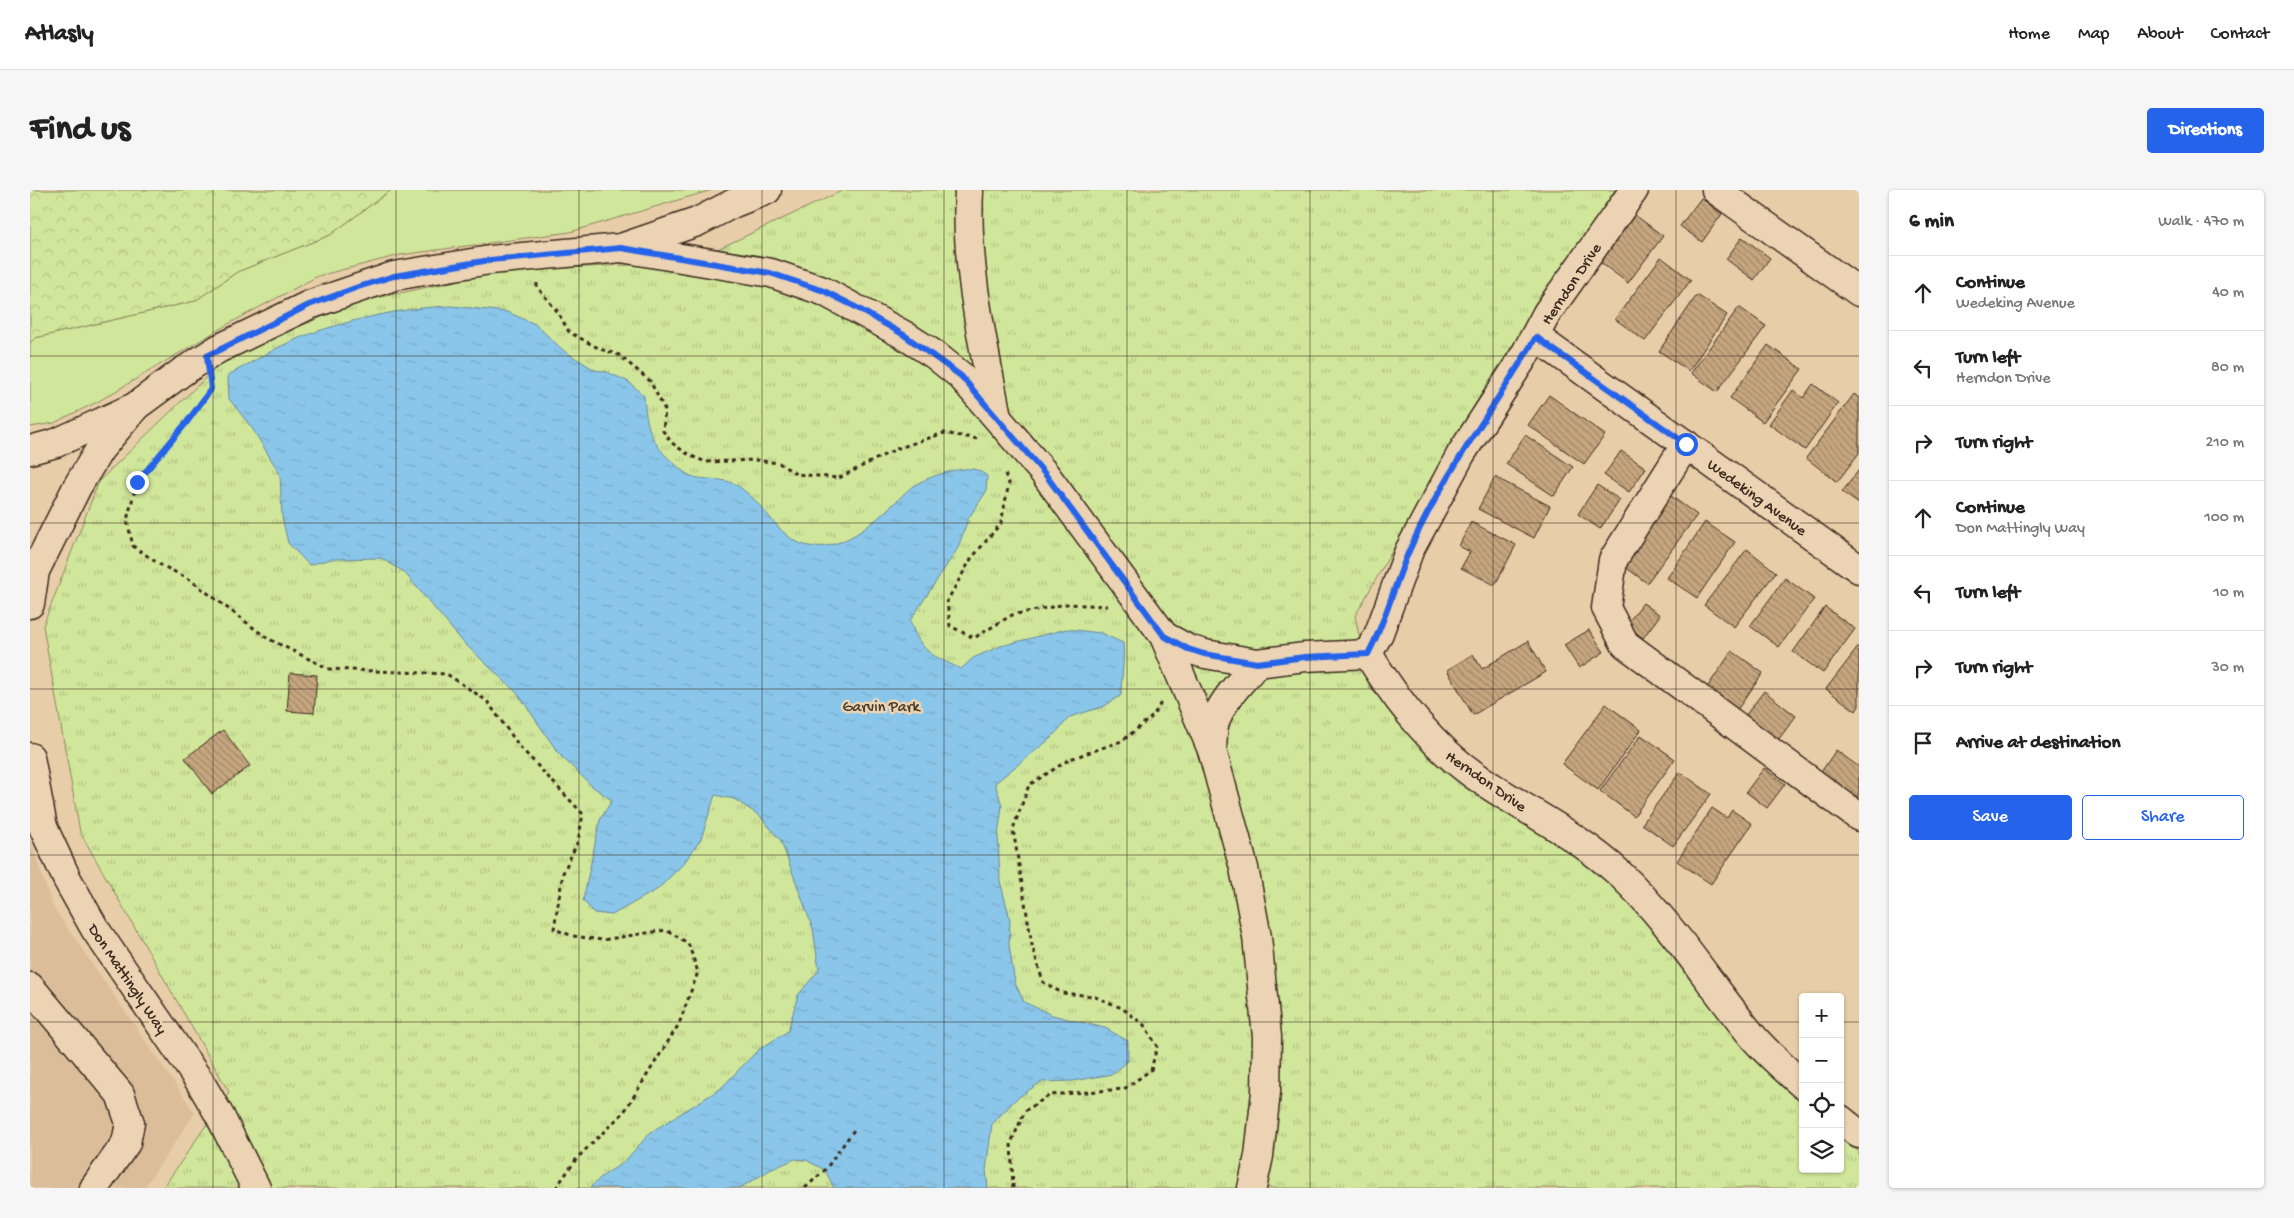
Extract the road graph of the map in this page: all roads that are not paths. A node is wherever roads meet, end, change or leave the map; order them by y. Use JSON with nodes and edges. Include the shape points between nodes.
{"nodes":[{"id":1,"x":767,"y":190,"type":"edge"},
{"id":2,"x":969,"y":190,"type":"edge"},
{"id":3,"x":1634,"y":190,"type":"edge"},
{"id":4,"x":1716,"y":190,"type":"edge"},
{"id":5,"x":621,"y":248,"type":"junction"},
{"id":6,"x":1859,"y":292,"type":"edge"},
{"id":7,"x":1536,"y":337,"type":"junction"},
{"id":8,"x":136,"y":406,"type":"junction"},
{"id":9,"x":997,"y":417,"type":"junction"},
{"id":10,"x":1686,"y":444,"type":"junction"},
{"id":11,"x":30,"y":450,"type":"edge"},
{"id":12,"x":33,"y":558,"type":"edge"},
{"id":13,"x":1859,"y":569,"type":"edge"},
{"id":14,"x":30,"y":604,"type":"edge"},
{"id":15,"x":1164,"y":636,"type":"junction"},
{"id":16,"x":1368,"y":654,"type":"junction"},
{"id":17,"x":1257,"y":663,"type":"junction"},
{"id":18,"x":1212,"y":750,"type":"junction"},
{"id":19,"x":30,"y":757,"type":"edge"},
{"id":20,"x":1859,"y":817,"type":"edge"},
{"id":21,"x":30,"y":987,"type":"edge"},
{"id":22,"x":1801,"y":1083,"type":"edge"},
{"id":23,"x":1844,"y":1122,"type":"edge"},
{"id":24,"x":1859,"y":1134,"type":"edge"},
{"id":25,"x":94,"y":1188,"type":"edge"},
{"id":26,"x":256,"y":1188,"type":"edge"},
{"id":27,"x":1252,"y":1188,"type":"edge"}],
"edges":[{"from":1,"to":5,"type":"street","via":[[697,222]]},
{"from":2,"to":9,"type":"street","via":[[971,275]]},
{"from":3,"to":7,"type":"street","name":"Herndon Drive","via":[[1547,313]]},
{"from":4,"to":6,"type":"street"},
{"from":5,"to":8,"type":"street","via":[[490,260],[394,276],[358,287],[309,305],[207,356]]},
{"from":5,"to":9,"type":"street","via":[[770,273],[824,291],[935,355],[961,376]]},
{"from":7,"to":10,"type":"street","name":"Wedeking Avenue"},
{"from":7,"to":16,"type":"street","name":"Herndon Drive","via":[[1461,454],[1409,551],[1379,634]]},
{"from":8,"to":11,"type":"street","via":[[56,442]]},
{"from":8,"to":12,"type":"street","via":[[100,449]]},
{"from":9,"to":15,"type":"street","via":[[1045,474]]},
{"from":10,"to":13,"type":"street","name":"Wedeking Avenue"},
{"from":10,"to":20,"type":"street","via":[[1613,560],[1606,608],[1626,644]]},
{"from":12,"to":14,"type":"street"},
{"from":15,"to":17,"type":"street","via":[[1204,654]]},
{"from":15,"to":18,"type":"street"},
{"from":16,"to":17,"type":"street"},
{"from":16,"to":22,"type":"street","name":"Herndon Drive","via":[[1411,717],[1444,751],[1472,774],[1590,850],[1620,874],[1662,917],[1754,1038]]},
{"from":17,"to":18,"type":"street","via":[[1216,718]]},
{"from":18,"to":27,"type":"street","via":[[1244,868],[1263,990],[1267,1037],[1266,1092]]},
{"from":19,"to":26,"type":"street","name":"Don Mattingly Way","via":[[43,827],[67,879],[95,929],[200,1082]]},
{"from":21,"to":25,"type":"street","via":[[120,1094],[130,1123],[126,1142]]},
{"from":23,"to":24,"type":"street"}]}
